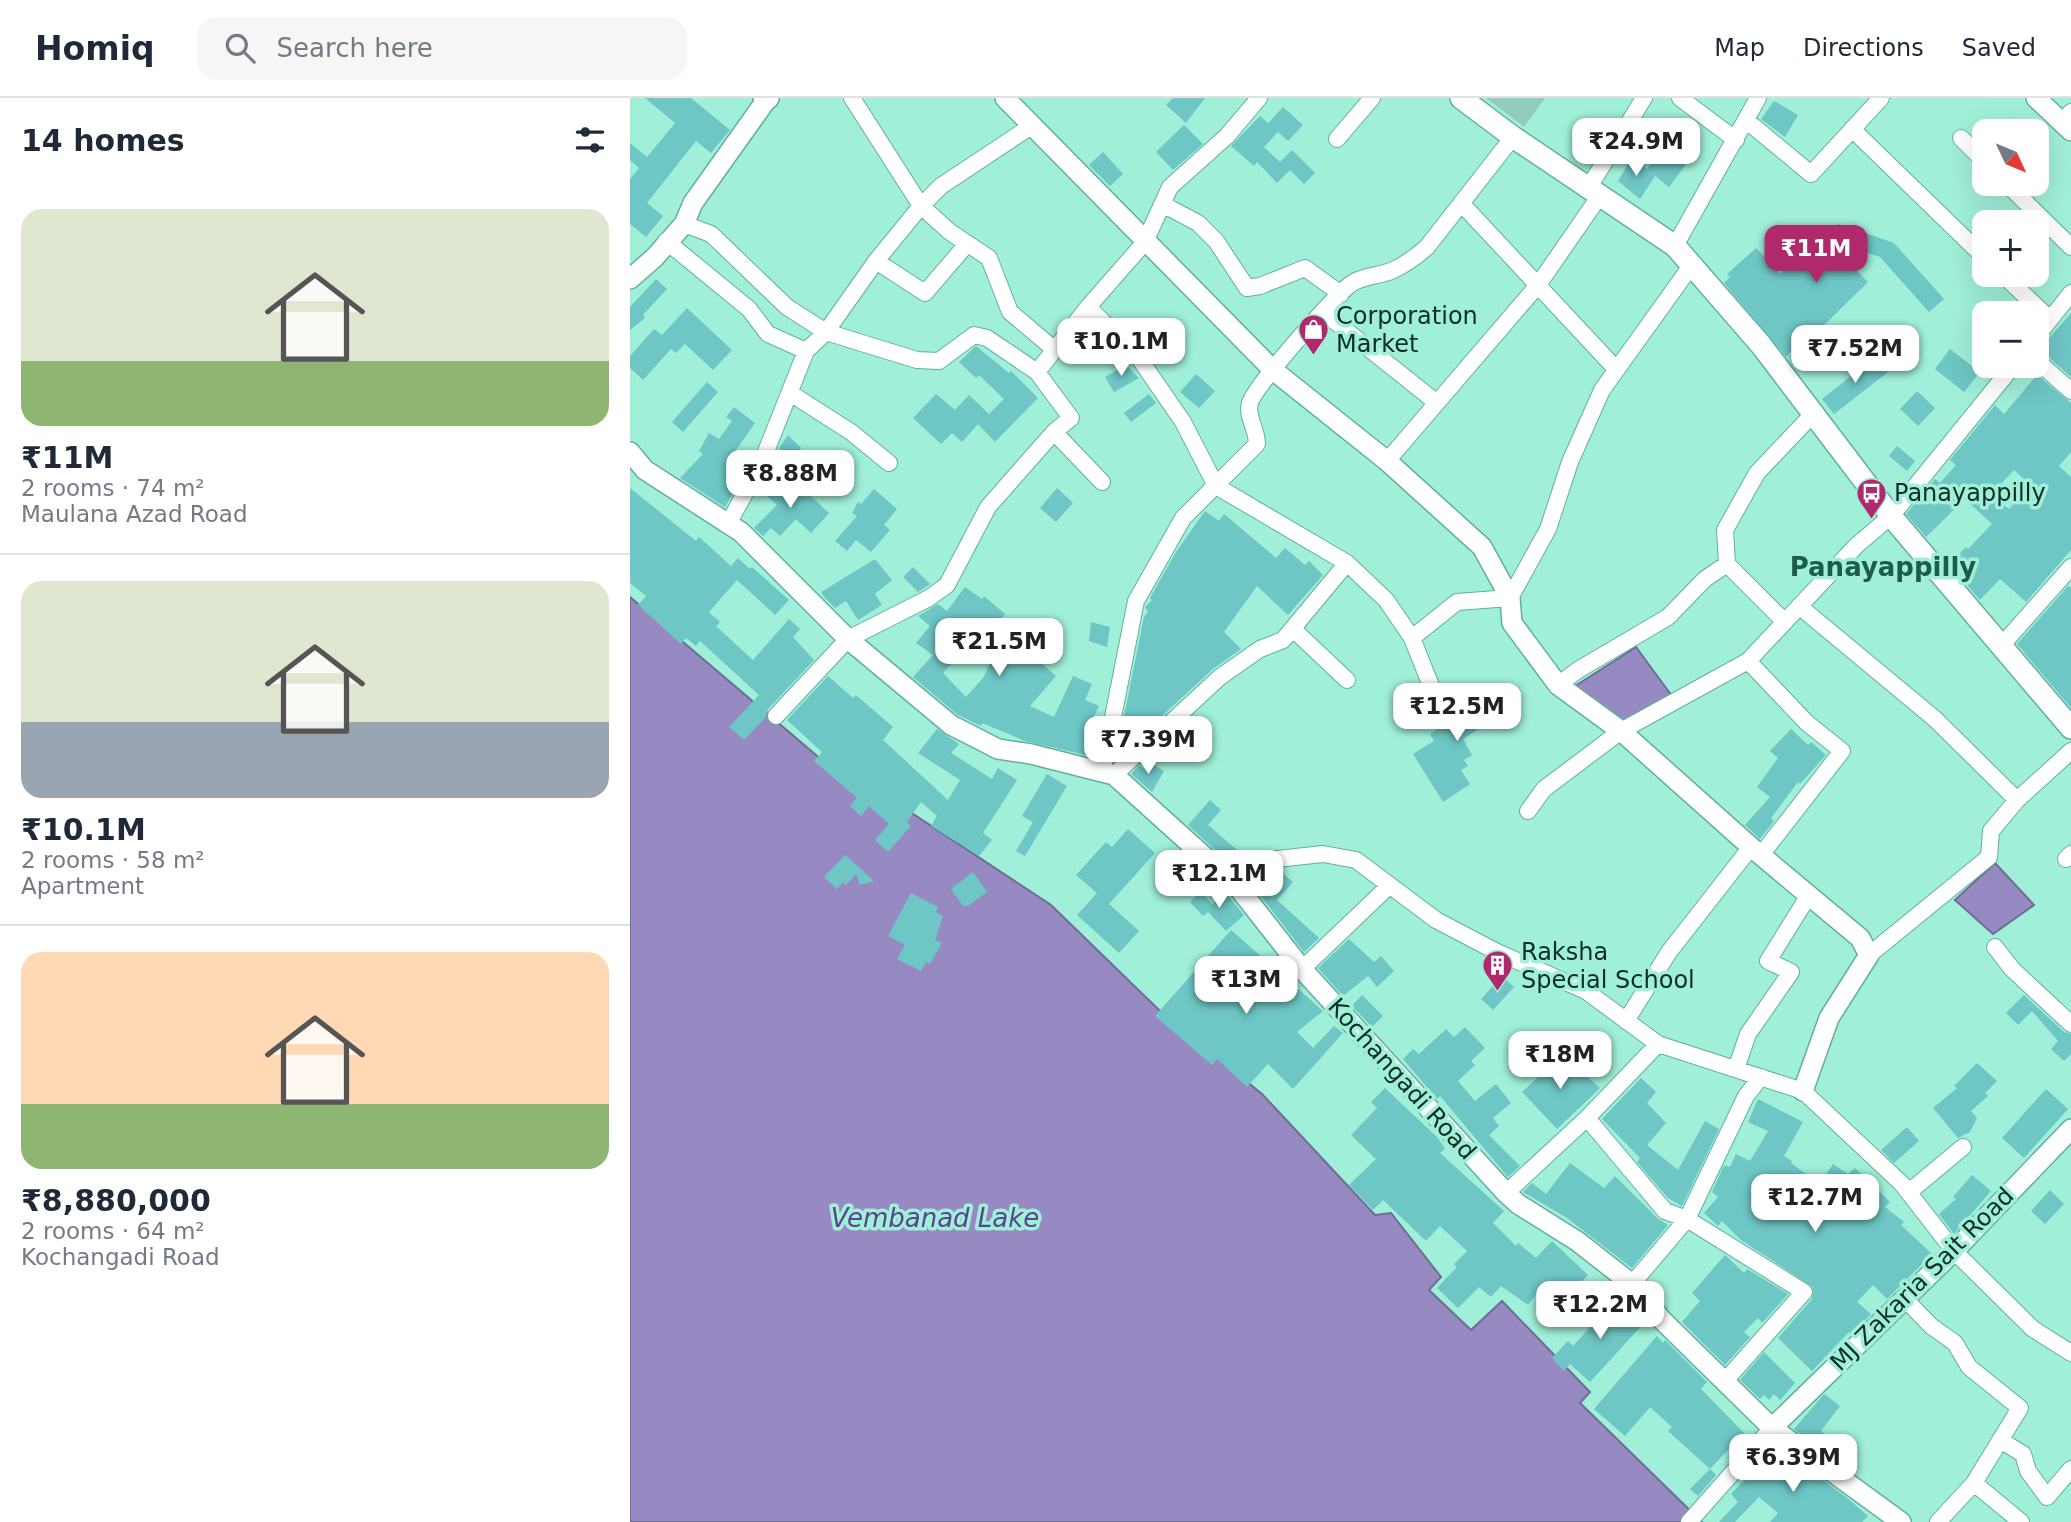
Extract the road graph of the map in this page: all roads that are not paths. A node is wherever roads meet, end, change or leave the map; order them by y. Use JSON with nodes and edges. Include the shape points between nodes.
{"nodes":[{"id":1,"x":766,"y":98,"type":"edge"},
{"id":2,"x":852,"y":98,"type":"edge"},
{"id":3,"x":1005,"y":98,"type":"edge"},
{"id":4,"x":1259,"y":98,"type":"edge"},
{"id":5,"x":1372,"y":98,"type":"edge"},
{"id":6,"x":1461,"y":98,"type":"edge"},
{"id":7,"x":1644,"y":98,"type":"edge"},
{"id":8,"x":1680,"y":98,"type":"edge"},
{"id":9,"x":1758,"y":98,"type":"edge"},
{"id":10,"x":1881,"y":98,"type":"edge"},
{"id":11,"x":2036,"y":98,"type":"edge"},
{"id":12,"x":1746,"y":121,"type":"junction"},
{"id":13,"x":2068,"y":122,"type":"edge"},
{"id":14,"x":1033,"y":125,"type":"junction"},
{"id":15,"x":1852,"y":129,"type":"junction"},
{"id":16,"x":1513,"y":137,"type":"junction"},
{"id":17,"x":1337,"y":138,"type":"dead end"},
{"id":18,"x":1961,"y":138,"type":"dead end"},
{"id":19,"x":1735,"y":140,"type":"junction"},
{"id":20,"x":1972,"y":149,"type":"edge"},
{"id":21,"x":1595,"y":190,"type":"junction"},
{"id":22,"x":2019,"y":196,"type":"edge"},
{"id":23,"x":1461,"y":203,"type":"junction"},
{"id":24,"x":1162,"y":204,"type":"junction"},
{"id":25,"x":921,"y":206,"type":"junction"},
{"id":26,"x":684,"y":224,"type":"junction"},
{"id":27,"x":666,"y":241,"type":"junction"},
{"id":28,"x":1145,"y":242,"type":"junction"},
{"id":29,"x":967,"y":244,"type":"junction"},
{"id":30,"x":1972,"y":245,"type":"edge"},
{"id":31,"x":1675,"y":246,"type":"junction"},
{"id":32,"x":2071,"y":247,"type":"edge"},
{"id":33,"x":876,"y":261,"type":"junction"},
{"id":34,"x":1690,"y":266,"type":"junction"},
{"id":35,"x":630,"y":279,"type":"edge"},
{"id":36,"x":1538,"y":285,"type":"junction"},
{"id":37,"x":2016,"y":287,"type":"edge"},
{"id":38,"x":2071,"y":293,"type":"edge"},
{"id":39,"x":1340,"y":294,"type":"junction"},
{"id":40,"x":1088,"y":307,"type":"junction"},
{"id":41,"x":1323,"y":312,"type":"junction"},
{"id":42,"x":2050,"y":319,"type":"joint"},
{"id":43,"x":826,"y":332,"type":"junction"},
{"id":44,"x":1055,"y":349,"type":"junction"},
{"id":45,"x":806,"y":351,"type":"junction"},
{"id":46,"x":1615,"y":368,"type":"junction"},
{"id":47,"x":1273,"y":370,"type":"junction"},
{"id":48,"x":1037,"y":372,"type":"junction"},
{"id":49,"x":2049,"y":372,"type":"edge"},
{"id":50,"x":2003,"y":378,"type":"edge"},
{"id":51,"x":2071,"y":391,"type":"edge"},
{"id":52,"x":790,"y":393,"type":"junction"},
{"id":53,"x":1437,"y":403,"type":"junction"},
{"id":54,"x":1812,"y":415,"type":"junction"},
{"id":55,"x":1054,"y":432,"type":"junction"},
{"id":56,"x":630,"y":452,"type":"edge"},
{"id":57,"x":1387,"y":461,"type":"junction"},
{"id":58,"x":889,"y":463,"type":"dead end"},
{"id":59,"x":1102,"y":482,"type":"dead end"},
{"id":60,"x":1216,"y":486,"type":"junction"},
{"id":61,"x":1891,"y":516,"type":"junction"},
{"id":62,"x":728,"y":524,"type":"junction"},
{"id":63,"x":1346,"y":563,"type":"junction"},
{"id":64,"x":1727,"y":564,"type":"junction"},
{"id":65,"x":2071,"y":567,"type":"edge"},
{"id":66,"x":1510,"y":598,"type":"junction"},
{"id":67,"x":1799,"y":606,"type":"junction"},
{"id":68,"x":1784,"y":621,"type":"junction"},
{"id":69,"x":1294,"y":630,"type":"junction"},
{"id":70,"x":1412,"y":638,"type":"junction"},
{"id":71,"x":848,"y":639,"type":"junction"},
{"id":72,"x":2001,"y":646,"type":"junction"},
{"id":73,"x":1748,"y":661,"type":"junction"},
{"id":74,"x":1347,"y":680,"type":"dead end"},
{"id":75,"x":1558,"y":685,"type":"junction"},
{"id":76,"x":1439,"y":706,"type":"dead end"},
{"id":77,"x":776,"y":716,"type":"dead end"},
{"id":78,"x":2071,"y":728,"type":"edge"},
{"id":79,"x":1621,"y":731,"type":"junction"},
{"id":80,"x":2071,"y":751,"type":"edge"},
{"id":81,"x":1108,"y":774,"type":"junction"},
{"id":82,"x":2017,"y":800,"type":"junction"},
{"id":83,"x":1528,"y":811,"type":"dead end"},
{"id":84,"x":1756,"y":851,"type":"junction"},
{"id":85,"x":1390,"y":885,"type":"junction"},
{"id":86,"x":1237,"y":886,"type":"junction"},
{"id":87,"x":1809,"y":895,"type":"junction"},
{"id":88,"x":1995,"y":947,"type":"dead end"},
{"id":89,"x":1869,"y":956,"type":"junction"},
{"id":90,"x":1302,"y":969,"type":"junction"},
{"id":91,"x":1626,"y":1021,"type":"junction"},
{"id":92,"x":2071,"y":1024,"type":"edge"},
{"id":93,"x":1658,"y":1044,"type":"junction"},
{"id":94,"x":1736,"y":1069,"type":"junction"},
{"id":95,"x":1761,"y":1077,"type":"junction"},
{"id":96,"x":1803,"y":1091,"type":"junction"},
{"id":97,"x":1587,"y":1118,"type":"junction"},
{"id":98,"x":2071,"y":1129,"type":"edge"},
{"id":99,"x":1963,"y":1147,"type":"dead end"},
{"id":100,"x":1909,"y":1192,"type":"junction"},
{"id":101,"x":1506,"y":1193,"type":"junction"},
{"id":102,"x":1687,"y":1219,"type":"junction"},
{"id":103,"x":1954,"y":1251,"type":"junction"},
{"id":104,"x":1632,"y":1284,"type":"junction"},
{"id":105,"x":1904,"y":1298,"type":"junction"},
{"id":106,"x":2071,"y":1333,"type":"edge"},
{"id":107,"x":2065,"y":1350,"type":"edge"},
{"id":108,"x":1724,"y":1381,"type":"junction"},
{"id":109,"x":1772,"y":1428,"type":"junction"},
{"id":110,"x":2000,"y":1440,"type":"junction"},
{"id":111,"x":2071,"y":1469,"type":"edge"},
{"id":112,"x":1974,"y":1483,"type":"junction"},
{"id":113,"x":1689,"y":1522,"type":"edge"},
{"id":114,"x":1901,"y":1522,"type":"edge"},
{"id":115,"x":1938,"y":1522,"type":"edge"},
{"id":116,"x":2021,"y":1522,"type":"edge"}],
"edges":[{"from":1,"to":26,"type":"street","via":[[692,204]]},
{"from":2,"to":25,"type":"street"},
{"from":3,"to":14,"type":"street"},
{"from":4,"to":24,"type":"street","via":[[1227,136],[1170,187]]},
{"from":5,"to":17,"type":"street"},
{"from":6,"to":16,"type":"main road"},
{"from":7,"to":21,"type":"street"},
{"from":8,"to":19,"type":"street"},
{"from":9,"to":12,"type":"street"},
{"from":10,"to":15,"type":"street"},
{"from":11,"to":13,"type":"street"},
{"from":12,"to":15,"type":"street","via":[[1811,174]]},
{"from":12,"to":19,"type":"street"},
{"from":14,"to":25,"type":"street","via":[[942,186]]},
{"from":14,"to":28,"type":"street"},
{"from":15,"to":30,"type":"street"},
{"from":16,"to":21,"type":"main road"},
{"from":16,"to":23,"type":"street"},
{"from":18,"to":20,"type":"street"},
{"from":19,"to":31,"type":"street"},
{"from":21,"to":31,"type":"main road"},
{"from":21,"to":36,"type":"street"},
{"from":22,"to":32,"type":"street"},
{"from":23,"to":36,"type":"street"},
{"from":23,"to":39,"type":"street","via":[[1427,247],[1410,261],[1352,282]]},
{"from":24,"to":28,"type":"street"},
{"from":24,"to":39,"type":"street","via":[[1198,223],[1247,288],[1305,268]]},
{"from":25,"to":29,"type":"street"},
{"from":25,"to":33,"type":"street"},
{"from":26,"to":27,"type":"street"},
{"from":26,"to":43,"type":"street","via":[[711,233],[788,307]]},
{"from":27,"to":35,"type":"street"},
{"from":27,"to":45,"type":"street","via":[[749,309],[768,334]]},
{"from":28,"to":40,"type":"street"},
{"from":28,"to":47,"type":"street"},
{"from":29,"to":33,"type":"street","via":[[925,293]]},
{"from":29,"to":44,"type":"street","via":[[989,258],[1010,312]]},
{"from":31,"to":34,"type":"main road"},
{"from":33,"to":43,"type":"street"},
{"from":34,"to":46,"type":"street"},
{"from":34,"to":54,"type":"main road","via":[[1761,345]]},
{"from":36,"to":46,"type":"street"},
{"from":36,"to":53,"type":"street"},
{"from":37,"to":42,"type":"street"},
{"from":38,"to":42,"type":"street"},
{"from":39,"to":41,"type":"street"},
{"from":40,"to":44,"type":"street"},
{"from":40,"to":60,"type":"street","via":[[1139,358],[1183,422]]},
{"from":41,"to":47,"type":"street"},
{"from":41,"to":53,"type":"street"},
{"from":43,"to":45,"type":"street"},
{"from":43,"to":48,"type":"street","via":[[917,360],[939,361],[974,335]]},
{"from":44,"to":48,"type":"street"},
{"from":45,"to":52,"type":"street"},
{"from":46,"to":66,"type":"street","via":[[1570,462],[1548,529]]},
{"from":47,"to":57,"type":"street"},
{"from":47,"to":60,"type":"street","via":[[1250,401],[1257,443]]},
{"from":48,"to":55,"type":"street","via":[[1071,418]]},
{"from":49,"to":51,"type":"street"},
{"from":50,"to":61,"type":"street"},
{"from":52,"to":58,"type":"street"},
{"from":52,"to":62,"type":"street","via":[[761,464]]},
{"from":53,"to":57,"type":"street"},
{"from":54,"to":61,"type":"main road"},
{"from":54,"to":64,"type":"street","via":[[1758,473],[1725,530]]},
{"from":55,"to":59,"type":"street"},
{"from":55,"to":71,"type":"street","via":[[988,508],[947,585]]},
{"from":56,"to":62,"type":"street","name":"Kochangadi Road","via":[[645,470]]},
{"from":57,"to":66,"type":"street","via":[[1482,547]]},
{"from":60,"to":63,"type":"street"},
{"from":60,"to":81,"type":"street","via":[[1183,518],[1136,601]]},
{"from":61,"to":67,"type":"street"},
{"from":61,"to":72,"type":"main road"},
{"from":62,"to":71,"type":"street","name":"Kochangadi Road"},
{"from":63,"to":69,"type":"street"},
{"from":63,"to":70,"type":"street","via":[[1386,600]]},
{"from":64,"to":68,"type":"street"},
{"from":64,"to":75,"type":"street","via":[[1705,579],[1668,617]]},
{"from":65,"to":72,"type":"street"},
{"from":66,"to":70,"type":"street","via":[[1457,602]]},
{"from":66,"to":75,"type":"street","via":[[1512,623]]},
{"from":67,"to":68,"type":"street"},
{"from":67,"to":82,"type":"street","via":[[1934,719]]},
{"from":68,"to":73,"type":"street"},
{"from":69,"to":74,"type":"street"},
{"from":69,"to":81,"type":"street","via":[[1220,677]]},
{"from":70,"to":76,"type":"street"},
{"from":71,"to":77,"type":"street"},
{"from":71,"to":81,"type":"street","name":"Kochangadi Road","via":[[970,736],[998,749]]},
{"from":72,"to":78,"type":"main road"},
{"from":73,"to":79,"type":"street"},
{"from":73,"to":84,"type":"street","via":[[1807,723],[1842,751]]},
{"from":75,"to":79,"type":"street"},
{"from":79,"to":83,"type":"street","via":[[1544,789]]},
{"from":79,"to":84,"type":"street"},
{"from":80,"to":82,"type":"street"},
{"from":81,"to":86,"type":"street","name":"Kochangadi Road"},
{"from":82,"to":89,"type":"street","via":[[1991,831],[1989,857]]},
{"from":84,"to":87,"type":"street"},
{"from":84,"to":91,"type":"street","via":[[1669,952]]},
{"from":85,"to":86,"type":"street","via":[[1356,859],[1322,854],[1267,860]]},
{"from":85,"to":90,"type":"street"},
{"from":85,"to":91,"type":"street","via":[[1436,920],[1587,991]]},
{"from":86,"to":90,"type":"street","name":"Kochangadi Road"},
{"from":87,"to":89,"type":"street","via":[[1860,938]]},
{"from":87,"to":94,"type":"street","via":[[1768,961],[1791,972],[1748,1034]]},
{"from":88,"to":92,"type":"street"},
{"from":89,"to":96,"type":"street","via":[[1829,1018]]},
{"from":90,"to":101,"type":"street","name":"Kochangadi Road"},
{"from":91,"to":93,"type":"street"},
{"from":93,"to":94,"type":"street"},
{"from":93,"to":97,"type":"street"},
{"from":94,"to":95,"type":"street"},
{"from":95,"to":96,"type":"street"},
{"from":95,"to":102,"type":"street","via":[[1746,1096]]},
{"from":96,"to":100,"type":"street"},
{"from":97,"to":101,"type":"street"},
{"from":97,"to":102,"type":"street","via":[[1665,1211]]},
{"from":98,"to":103,"type":"street","name":"MJ Zakaria Sait Road"},
{"from":99,"to":100,"type":"street"},
{"from":100,"to":103,"type":"street"},
{"from":101,"to":104,"type":"street","name":"Kochangadi Road"},
{"from":102,"to":104,"type":"street"},
{"from":102,"to":108,"type":"street","via":[[1804,1292]]},
{"from":103,"to":105,"type":"street","name":"MJ Zakaria Sait Road"},
{"from":103,"to":107,"type":"street","via":[[2033,1329]]},
{"from":104,"to":108,"type":"street","name":"Kochangadi Road"},
{"from":105,"to":109,"type":"street","name":"MJ Zakaria Sait Road"},
{"from":105,"to":110,"type":"street","via":[[1955,1343],[1969,1367],[2020,1408]]},
{"from":106,"to":107,"type":"street"},
{"from":108,"to":109,"type":"street","name":"Kochangadi Road"},
{"from":109,"to":113,"type":"street"},
{"from":109,"to":114,"type":"street","name":"Kochangadi Road"},
{"from":110,"to":111,"type":"street","via":[[2023,1454],[2028,1471],[2047,1497]]},
{"from":110,"to":112,"type":"street"},
{"from":112,"to":115,"type":"street"},
{"from":112,"to":116,"type":"street"}]}
